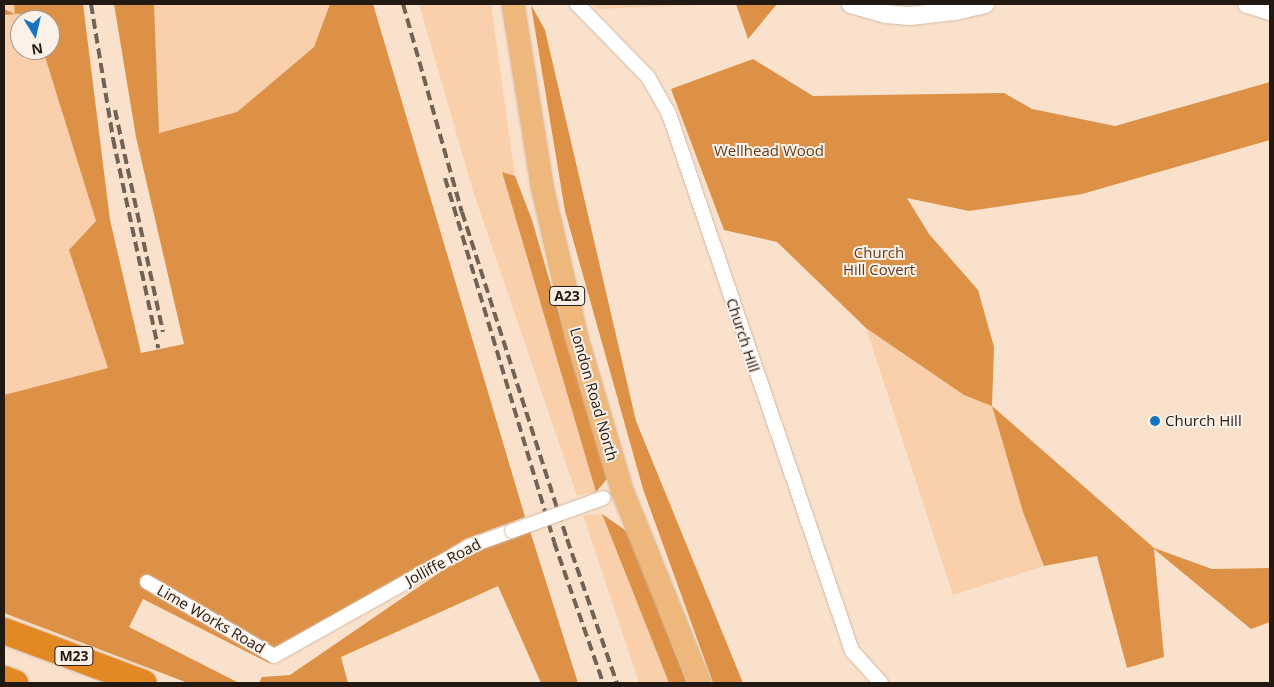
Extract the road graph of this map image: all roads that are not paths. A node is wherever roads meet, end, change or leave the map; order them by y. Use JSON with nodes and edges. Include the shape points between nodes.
{"nodes":[{"id":1,"x":513,"y":4,"type":"edge"},
{"id":2,"x":577,"y":4,"type":"edge"},
{"id":3,"x":851,"y":4,"type":"edge"},
{"id":4,"x":985,"y":4,"type":"edge"},
{"id":5,"x":1247,"y":4,"type":"edge"},
{"id":6,"x":1270,"y":11,"type":"edge"},
{"id":7,"x":613,"y":494,"type":"junction"},
{"id":8,"x":147,"y":582,"type":"dead end"},
{"id":9,"x":4,"y":631,"type":"edge"},
{"id":10,"x":274,"y":656,"type":"joint"},
{"id":11,"x":4,"y":680,"type":"edge"},
{"id":12,"x":15,"y":683,"type":"edge"},
{"id":13,"x":144,"y":683,"type":"edge"},
{"id":14,"x":700,"y":683,"type":"edge"},
{"id":15,"x":881,"y":683,"type":"edge"}],
"edges":[{"from":1,"to":7,"type":"main road","name":"London Road North","number":"A23","via":[[542,186]]},
{"from":2,"to":15,"type":"street","name":"Church Hill","via":[[648,77],[669,114],[852,651]]},
{"from":3,"to":4,"type":"street","via":[[886,14],[910,16],[956,12]]},
{"from":5,"to":6,"type":"street"},
{"from":7,"to":10,"type":"street","name":"Jolliffe Road","bridge":true,"via":[[470,546]]},
{"from":7,"to":14,"type":"main road","name":"London Road North","number":"A23"},
{"from":8,"to":10,"type":"street","name":"Lime Works Road"},
{"from":9,"to":13,"type":"highway","number":"M23"},
{"from":11,"to":12,"type":"highway"}]}
